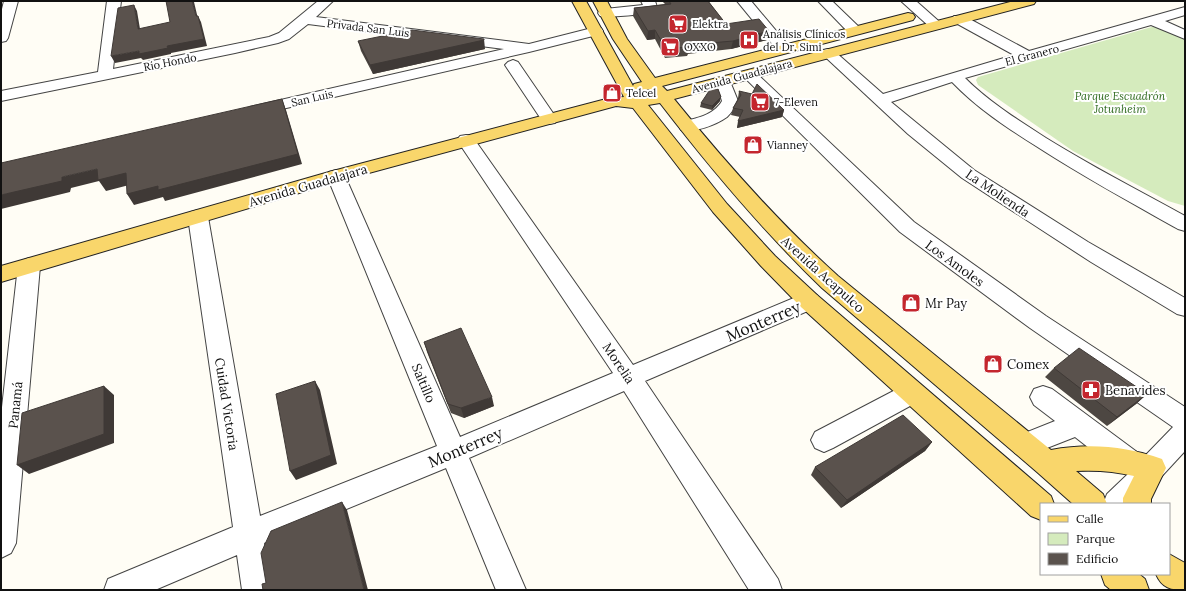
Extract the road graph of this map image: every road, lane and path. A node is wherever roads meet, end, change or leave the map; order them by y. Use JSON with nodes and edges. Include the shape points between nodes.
{"nodes":[{"id":1,"x":11,"y":1,"type":"edge"},
{"id":2,"x":114,"y":1,"type":"edge"},
{"id":3,"x":322,"y":1,"type":"edge"},
{"id":4,"x":579,"y":1,"type":"edge"},
{"id":5,"x":648,"y":1,"type":"edge"},
{"id":6,"x":744,"y":1,"type":"edge"},
{"id":7,"x":825,"y":1,"type":"edge"},
{"id":8,"x":908,"y":1,"type":"edge"},
{"id":9,"x":1029,"y":1,"type":"edge"},
{"id":10,"x":602,"y":7,"type":"edge"},
{"id":11,"x":937,"y":10,"type":"dead end"},
{"id":12,"x":1185,"y":11,"type":"edge"},
{"id":13,"x":923,"y":13,"type":"junction"},
{"id":14,"x":959,"y":19,"type":"junction"},
{"id":15,"x":305,"y":20,"type":"junction"},
{"id":16,"x":1153,"y":21,"type":"junction"},
{"id":17,"x":936,"y":24,"type":"junction"},
{"id":18,"x":854,"y":30,"type":"junction"},
{"id":19,"x":596,"y":31,"type":"junction"},
{"id":20,"x":1185,"y":35,"type":"edge"},
{"id":21,"x":1,"y":38,"type":"edge"},
{"id":22,"x":529,"y":48,"type":"junction"},
{"id":23,"x":783,"y":48,"type":"junction"},
{"id":24,"x":828,"y":53,"type":"junction"},
{"id":25,"x":1028,"y":56,"type":"junction"},
{"id":26,"x":632,"y":59,"type":"junction"},
{"id":27,"x":513,"y":65,"type":"dead end"},
{"id":28,"x":696,"y":71,"type":"junction"},
{"id":29,"x":105,"y":75,"type":"junction"},
{"id":30,"x":750,"y":75,"type":"junction"},
{"id":31,"x":955,"y":76,"type":"junction"},
{"id":32,"x":724,"y":82,"type":"junction"},
{"id":33,"x":658,"y":90,"type":"junction"},
{"id":34,"x":1,"y":96,"type":"edge"},
{"id":35,"x":627,"y":98,"type":"junction"},
{"id":36,"x":880,"y":100,"type":"junction"},
{"id":37,"x":239,"y":114,"type":"edge"},
{"id":38,"x":549,"y":118,"type":"junction"},
{"id":39,"x":687,"y":126,"type":"junction"},
{"id":40,"x":466,"y":140,"type":"junction"},
{"id":41,"x":336,"y":176,"type":"junction"},
{"id":42,"x":198,"y":217,"type":"junction"},
{"id":43,"x":1183,"y":220,"type":"edge"},
{"id":44,"x":29,"y":266,"type":"junction"},
{"id":45,"x":1,"y":274,"type":"edge"},
{"id":46,"x":809,"y":301,"type":"junction"},
{"id":47,"x":1185,"y":308,"type":"edge"},
{"id":48,"x":629,"y":378,"type":"junction"},
{"id":49,"x":912,"y":392,"type":"junction"},
{"id":50,"x":1043,"y":397,"type":"dead end"},
{"id":51,"x":1185,"y":420,"type":"edge"},
{"id":52,"x":1078,"y":424,"type":"junction"},
{"id":53,"x":1185,"y":432,"type":"edge"},
{"id":54,"x":824,"y":440,"type":"dead end"},
{"id":55,"x":1024,"y":445,"type":"junction"},
{"id":56,"x":453,"y":452,"type":"junction"},
{"id":57,"x":1047,"y":463,"type":"junction"},
{"id":58,"x":1140,"y":464,"type":"junction"},
{"id":59,"x":1092,"y":503,"type":"edge"},
{"id":60,"x":1118,"y":503,"type":"edge"},
{"id":61,"x":1137,"y":503,"type":"edge"},
{"id":62,"x":1040,"y":505,"type":"edge"},
{"id":63,"x":247,"y":536,"type":"junction"},
{"id":64,"x":1,"y":543,"type":"edge"},
{"id":65,"x":1170,"y":570,"type":"edge"},
{"id":66,"x":1185,"y":582,"type":"edge"},
{"id":67,"x":119,"y":590,"type":"edge"},
{"id":68,"x":256,"y":590,"type":"edge"},
{"id":69,"x":511,"y":590,"type":"edge"},
{"id":70,"x":767,"y":590,"type":"edge"}],
"edges":[{"from":1,"to":21,"type":"street"},
{"from":2,"to":29,"type":"street"},
{"from":3,"to":15,"type":"street","name":"Río Hondo"},
{"from":4,"to":19,"type":"main road","name":"Avenida Acapulco"},
{"from":5,"to":10,"type":"street","via":[[650,7],[646,9]]},
{"from":6,"to":23,"type":"street"},
{"from":7,"to":18,"type":"street"},
{"from":8,"to":13,"type":"street"},
{"from":9,"to":14,"type":"main road","name":"Avenida Guadalajara"},
{"from":10,"to":26,"type":"main road","name":"Avenida Acapulco"},
{"from":11,"to":13,"type":"main road","name":"Avenida Guadalajara"},
{"from":12,"to":16,"type":"street","name":"El Granero"},
{"from":13,"to":17,"type":"street"},
{"from":13,"to":18,"type":"main road","name":"Avenida Guadalajara"},
{"from":14,"to":17,"type":"main road","name":"Avenida Guadalajara"},
{"from":14,"to":25,"type":"street"},
{"from":15,"to":22,"type":"street","name":"Privada San Luis"},
{"from":15,"to":29,"type":"street","name":"Río Hondo","via":[[284,36],[273,40]]},
{"from":16,"to":20,"type":"street"},
{"from":16,"to":25,"type":"street","name":"El Granero"},
{"from":17,"to":24,"type":"main road","name":"Avenida Guadalajara"},
{"from":18,"to":23,"type":"main road","name":"Avenida Guadalajara"},
{"from":19,"to":22,"type":"street","name":"Privada San Luis"},
{"from":19,"to":35,"type":"main road","name":"Avenida Acapulco"},
{"from":22,"to":37,"type":"street","name":"San Luis"},
{"from":23,"to":28,"type":"main road","name":"Avenida Guadalajara"},
{"from":24,"to":30,"type":"main road","name":"Avenida Guadalajara"},
{"from":24,"to":36,"type":"street","name":"La Molienda"},
{"from":25,"to":31,"type":"street","name":"El Granero"},
{"from":26,"to":28,"type":"main road","via":[[679,70]]},
{"from":26,"to":33,"type":"main road","name":"Avenida Acapulco"},
{"from":27,"to":38,"type":"street"},
{"from":28,"to":33,"type":"main road","name":"Avenida Guadalajara"},
{"from":29,"to":34,"type":"street","name":"Río Hondo"},
{"from":30,"to":32,"type":"main road","name":"Avenida Guadalajara"},
{"from":30,"to":51,"type":"street","name":"Los Amoles","via":[[906,227],[1038,322]]},
{"from":31,"to":36,"type":"street","name":"El Granero"},
{"from":31,"to":43,"type":"street","via":[[978,98],[1073,162]]},
{"from":32,"to":33,"type":"main road","name":"Avenida Guadalajara"},
{"from":32,"to":39,"type":"street","via":[[730,101],[727,109],[715,118]]},
{"from":33,"to":35,"type":"main road","name":"Avenida Guadalajara"},
{"from":33,"to":39,"type":"main road","name":"Avenida Acapulco"},
{"from":35,"to":38,"type":"main road","name":"Avenida Guadalajara"},
{"from":35,"to":46,"type":"main road","name":"Avenida Acapulco","via":[[720,208]]},
{"from":36,"to":47,"type":"street","name":"La Molienda","via":[[969,174],[1069,239]]},
{"from":38,"to":40,"type":"main road","name":"Avenida Guadalajara"},
{"from":39,"to":55,"type":"main road","name":"Avenida Acapulco","via":[[797,253]]},
{"from":40,"to":41,"type":"main road","name":"Avenida Guadalajara"},
{"from":40,"to":48,"type":"street","name":"Morelia"},
{"from":41,"to":42,"type":"main road","name":"Avenida Guadalajara"},
{"from":41,"to":56,"type":"street","name":"Saltillo"},
{"from":42,"to":44,"type":"main road","name":"Avenida Guadalajara"},
{"from":42,"to":63,"type":"street","name":"Cuidad Victoria"},
{"from":44,"to":45,"type":"main road","name":"Avenida Guadalajara"},
{"from":44,"to":64,"type":"street","name":"Panamá"},
{"from":46,"to":48,"type":"street","name":"Monterrey"},
{"from":46,"to":49,"type":"main road","name":"Avenida Acapulco"},
{"from":48,"to":56,"type":"street","name":"Monterrey"},
{"from":48,"to":70,"type":"street","name":"Morelia"},
{"from":49,"to":54,"type":"street"},
{"from":49,"to":62,"type":"main road","name":"Avenida Acapulco"},
{"from":50,"to":52,"type":"street"},
{"from":52,"to":55,"type":"street"},
{"from":52,"to":58,"type":"street"},
{"from":53,"to":58,"type":"street"},
{"from":55,"to":57,"type":"main road","name":"Avenida Acapulco"},
{"from":56,"to":63,"type":"street","name":"Monterrey"},
{"from":56,"to":69,"type":"street","name":"Saltillo"},
{"from":57,"to":58,"type":"main road","via":[[1088,457]]},
{"from":57,"to":59,"type":"main road","name":"Avenida Acapulco"},
{"from":58,"to":60,"type":"street"},
{"from":58,"to":61,"type":"main road"},
{"from":63,"to":67,"type":"street","name":"Monterrey"},
{"from":63,"to":68,"type":"street","name":"Cuidad Victoria"},
{"from":65,"to":66,"type":"main road"}]}
